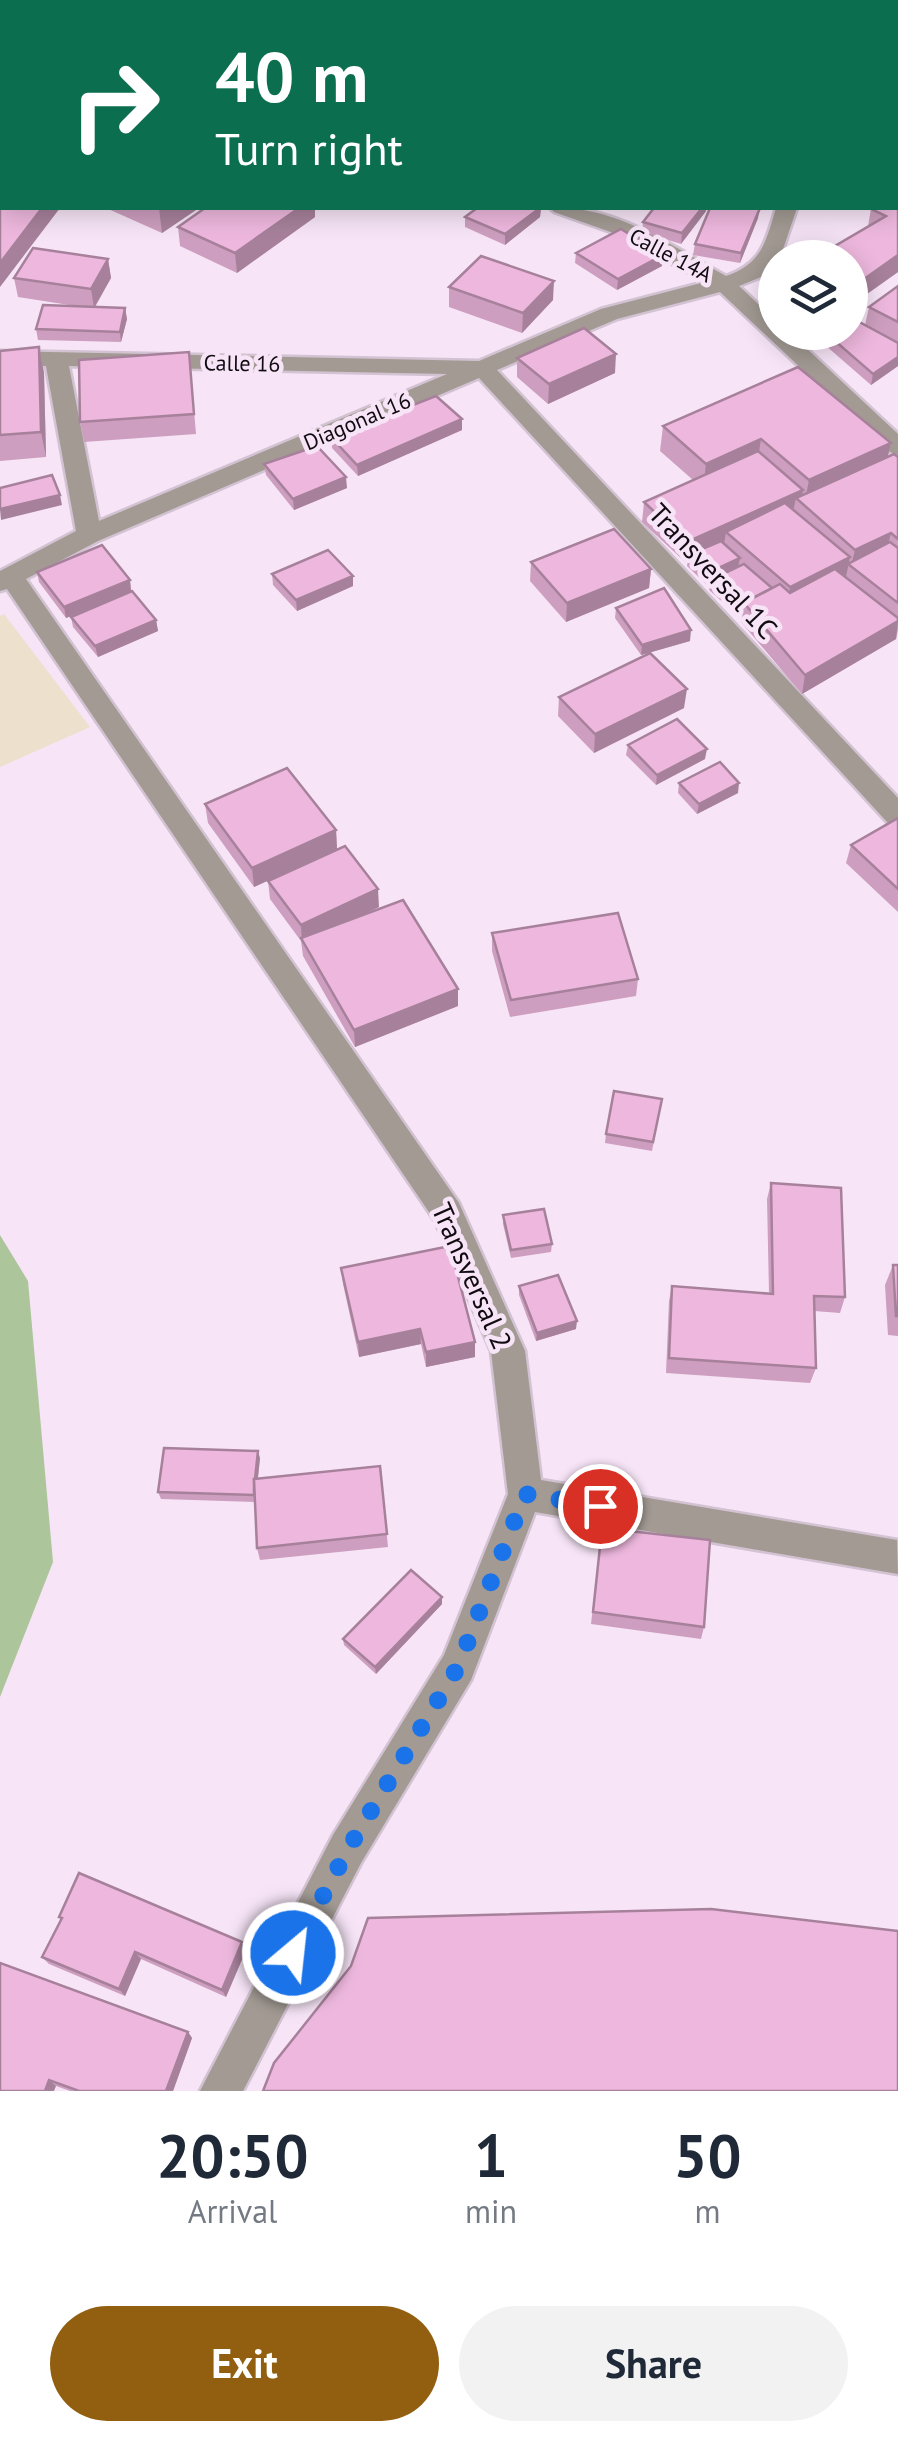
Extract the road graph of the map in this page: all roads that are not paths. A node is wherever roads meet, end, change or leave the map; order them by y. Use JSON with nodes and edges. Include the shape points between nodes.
{"nodes":[{"id":1,"x":567,"y":210,"type":"edge"},
{"id":2,"x":785,"y":210,"type":"edge"},
{"id":3,"x":724,"y":284,"type":"junction"},
{"id":4,"x":758,"y":316,"type":"edge"},
{"id":5,"x":794,"y":350,"type":"edge"},
{"id":6,"x":0,"y":358,"type":"edge"},
{"id":7,"x":56,"y":359,"type":"junction"},
{"id":8,"x":483,"y":368,"type":"junction"},
{"id":9,"x":898,"y":448,"type":"edge"},
{"id":10,"x":89,"y":536,"type":"junction"},
{"id":11,"x":5,"y":579,"type":"edge"},
{"id":12,"x":898,"y":816,"type":"edge"},
{"id":13,"x":525,"y":1494,"type":"junction"},
{"id":14,"x":897,"y":1556,"type":"edge"},
{"id":15,"x":221,"y":2091,"type":"edge"}],
"edges":[{"from":1,"to":3,"type":"street","name":"Calle 14A","via":[[630,231]]},
{"from":2,"to":3,"type":"street","name":"Diagonal 16","via":[[771,262],[753,276]]},
{"from":3,"to":4,"type":"street","name":"Calle 14A"},
{"from":3,"to":8,"type":"street","name":"Diagonal 16","via":[[609,314]]},
{"from":5,"to":9,"type":"street","name":"Calle 14A"},
{"from":6,"to":7,"type":"street","name":"Calle 16"},
{"from":7,"to":8,"type":"street","name":"Calle 16"},
{"from":7,"to":10,"type":"street"},
{"from":8,"to":10,"type":"street","name":"Diagonal 16"},
{"from":8,"to":12,"type":"street","name":"Transversal 1C"},
{"from":10,"to":11,"type":"street","name":"Diagonal 16"},
{"from":11,"to":13,"type":"street","name":"Transversal 2","via":[[448,1213],[508,1351]]},
{"from":13,"to":14,"type":"street"},
{"from":13,"to":15,"type":"street","name":"Transversal 2","via":[[458,1667],[348,1849]]}]}
